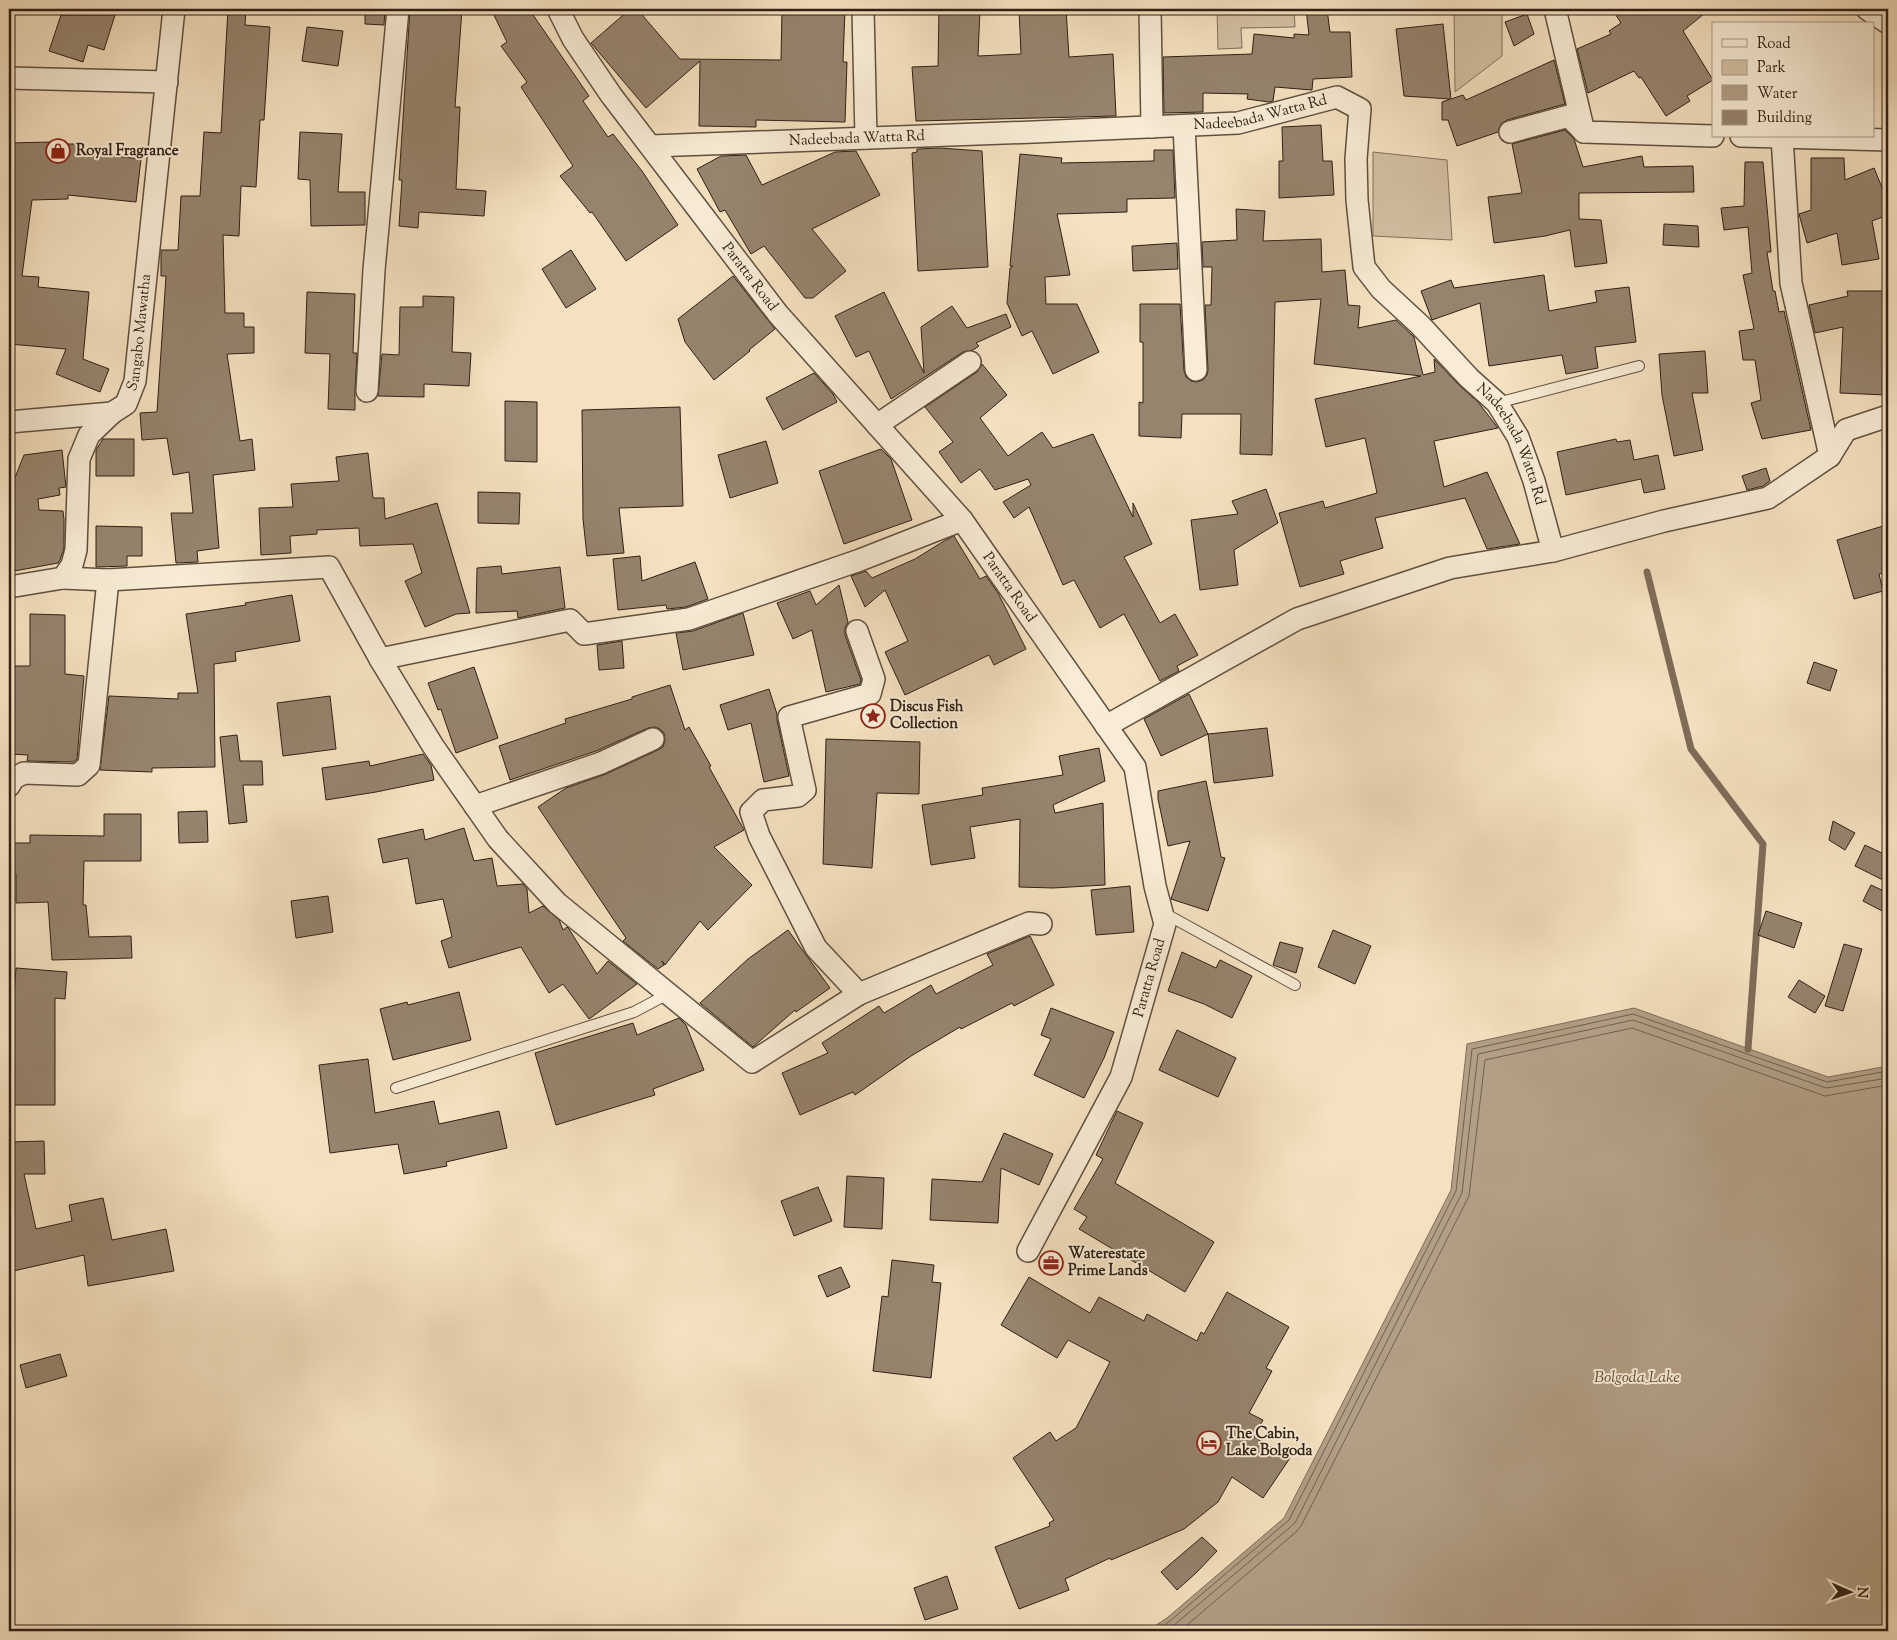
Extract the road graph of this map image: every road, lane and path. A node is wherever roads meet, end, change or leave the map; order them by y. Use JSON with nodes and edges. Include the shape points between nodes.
{"nodes":[{"id":1,"x":174,"y":9,"type":"edge"},
{"id":2,"x":398,"y":9,"type":"edge"},
{"id":3,"x":558,"y":9,"type":"edge"},
{"id":4,"x":863,"y":9,"type":"edge"},
{"id":5,"x":1150,"y":9,"type":"edge"},
{"id":6,"x":1555,"y":9,"type":"edge"},
{"id":7,"x":1867,"y":9,"type":"edge"},
{"id":8,"x":1888,"y":23,"type":"edge"},
{"id":9,"x":9,"y":78,"type":"edge"},
{"id":10,"x":167,"y":82,"type":"junction"},
{"id":11,"x":1184,"y":126,"type":"junction"},
{"id":12,"x":1152,"y":127,"type":"junction"},
{"id":13,"x":1510,"y":132,"type":"dead end"},
{"id":14,"x":1584,"y":132,"type":"junction"},
{"id":15,"x":1712,"y":136,"type":"edge"},
{"id":16,"x":866,"y":138,"type":"junction"},
{"id":17,"x":1782,"y":138,"type":"edge"},
{"id":18,"x":1817,"y":138,"type":"edge"},
{"id":19,"x":1888,"y":140,"type":"edge"},
{"id":20,"x":651,"y":146,"type":"junction"},
{"id":21,"x":970,"y":362,"type":"dead end"},
{"id":22,"x":1639,"y":366,"type":"dead end"},
{"id":23,"x":1196,"y":370,"type":"dead end"},
{"id":24,"x":367,"y":391,"type":"dead end"},
{"id":25,"x":1497,"y":403,"type":"junction"},
{"id":26,"x":112,"y":413,"type":"junction"},
{"id":27,"x":1888,"y":416,"type":"edge"},
{"id":28,"x":9,"y":422,"type":"edge"},
{"id":29,"x":877,"y":425,"type":"junction"},
{"id":30,"x":1830,"y":456,"type":"junction"},
{"id":31,"x":962,"y":520,"type":"junction"},
{"id":32,"x":1553,"y":551,"type":"junction"},
{"id":33,"x":63,"y":578,"type":"junction"},
{"id":34,"x":108,"y":580,"type":"junction"},
{"id":35,"x":9,"y":586,"type":"edge"},
{"id":36,"x":857,"y":631,"type":"dead end"},
{"id":37,"x":380,"y":659,"type":"junction"},
{"id":38,"x":1106,"y":726,"type":"junction"},
{"id":39,"x":653,"y":739,"type":"dead end"},
{"id":40,"x":9,"y":786,"type":"edge"},
{"id":41,"x":475,"y":806,"type":"junction"},
{"id":42,"x":1161,"y":912,"type":"junction"},
{"id":43,"x":1041,"y":924,"type":"dead end"},
{"id":44,"x":1295,"y":985,"type":"dead end"},
{"id":45,"x":668,"y":994,"type":"junction"},
{"id":46,"x":859,"y":994,"type":"junction"},
{"id":47,"x":396,"y":1088,"type":"dead end"},
{"id":48,"x":1028,"y":1251,"type":"dead end"}],
"edges":[{"from":1,"to":10,"type":"street","name":"Sangabo Mawatha"},
{"from":2,"to":24,"type":"street","via":[[374,270]]},
{"from":3,"to":20,"type":"street","name":"Paratta Road","via":[[573,39],[611,95]]},
{"from":4,"to":16,"type":"street"},
{"from":5,"to":12,"type":"street"},
{"from":6,"to":14,"type":"street"},
{"from":7,"to":8,"type":"street"},
{"from":9,"to":10,"type":"street"},
{"from":10,"to":26,"type":"street","name":"Sangabo Mawatha","via":[[135,381],[126,404]]},
{"from":11,"to":12,"type":"street","name":"Nadeebada Watta Rd"},
{"from":11,"to":23,"type":"street"},
{"from":11,"to":25,"type":"street","name":"Nadeebada Watta Rd","via":[[1238,123],[1338,97],[1360,109],[1356,159],[1364,268]]},
{"from":12,"to":16,"type":"street","name":"Nadeebada Watta Rd"},
{"from":13,"to":14,"type":"street","via":[[1569,116]]},
{"from":14,"to":15,"type":"street"},
{"from":16,"to":20,"type":"street","name":"Nadeebada Watta Rd"},
{"from":17,"to":30,"type":"street","via":[[1791,283]]},
{"from":18,"to":19,"type":"street"},
{"from":20,"to":29,"type":"street","name":"Paratta Road","via":[[778,314]]},
{"from":21,"to":29,"type":"street"},
{"from":22,"to":25,"type":"lane"},
{"from":25,"to":32,"type":"street","name":"Nadeebada Watta Rd","via":[[1518,437]]},
{"from":26,"to":28,"type":"street"},
{"from":26,"to":33,"type":"street","name":"Sangabo Mawatha","via":[[89,435],[79,459],[76,550],[72,566]]},
{"from":27,"to":30,"type":"street","via":[[1846,430]]},
{"from":29,"to":31,"type":"street","name":"Paratta Road"},
{"from":30,"to":32,"type":"street","via":[[1768,498],[1664,521]]},
{"from":31,"to":37,"type":"street","via":[[689,620],[584,634],[570,620]]},
{"from":31,"to":38,"type":"street","name":"Paratta Road"},
{"from":32,"to":38,"type":"street","via":[[1450,568],[1297,619]]},
{"from":33,"to":34,"type":"street"},
{"from":33,"to":35,"type":"street"},
{"from":34,"to":37,"type":"street","via":[[329,567]]},
{"from":34,"to":40,"type":"street","via":[[89,765],[78,776],[24,773],[14,778]]},
{"from":36,"to":46,"type":"street","via":[[874,679],[870,694],[789,718],[805,790],[798,796],[763,800],[751,812],[759,836],[816,948]]},
{"from":37,"to":41,"type":"street","via":[[433,746]]},
{"from":38,"to":42,"type":"street","name":"Paratta Road","via":[[1135,767]]},
{"from":39,"to":41,"type":"street","via":[[602,763]]},
{"from":41,"to":45,"type":"street","via":[[498,839],[557,903]]},
{"from":42,"to":44,"type":"lane"},
{"from":42,"to":48,"type":"street","name":"Paratta Road","via":[[1165,924],[1121,1077]]},
{"from":43,"to":46,"type":"street","via":[[1029,922]]},
{"from":45,"to":46,"type":"street","via":[[752,1062]]},
{"from":45,"to":47,"type":"lane","via":[[634,1012]]}]}
